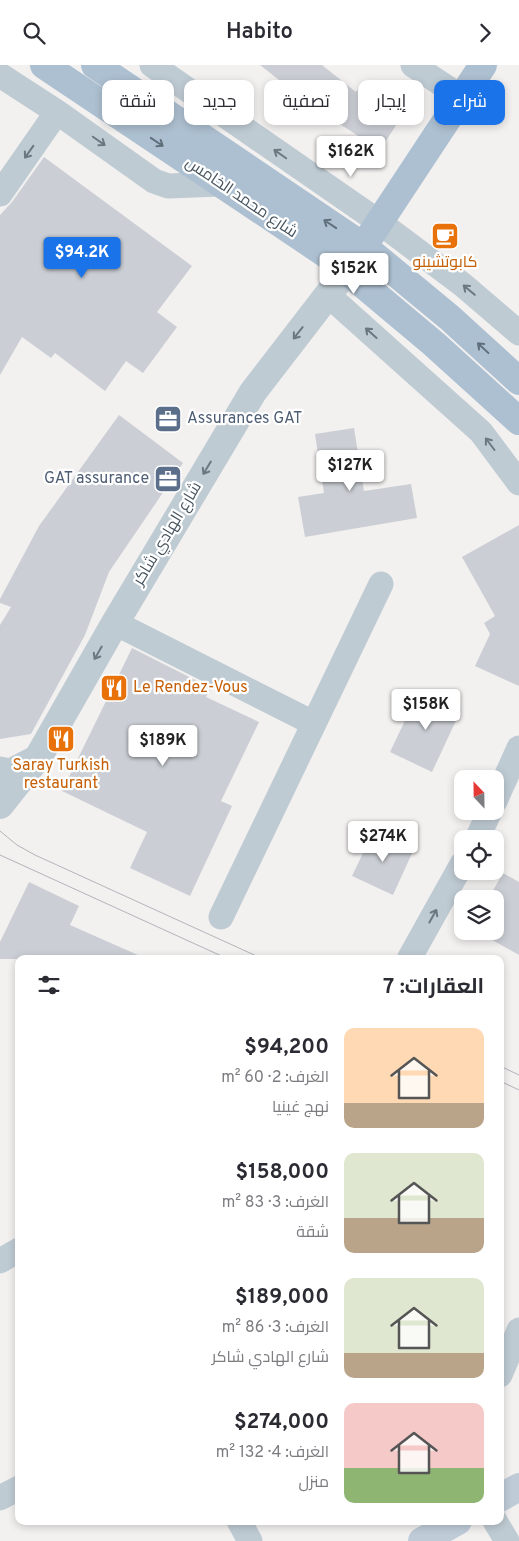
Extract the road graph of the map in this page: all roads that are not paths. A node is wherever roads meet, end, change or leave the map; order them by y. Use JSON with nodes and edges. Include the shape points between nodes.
{"nodes":[{"id":1,"x":44,"y":65,"type":"edge"},
{"id":2,"x":95,"y":65,"type":"edge"},
{"id":3,"x":152,"y":65,"type":"edge"},
{"id":4,"x":413,"y":65,"type":"edge"},
{"id":5,"x":482,"y":65,"type":"edge"},
{"id":6,"x":0,"y":75,"type":"edge"},
{"id":7,"x":436,"y":80,"type":"edge"},
{"id":8,"x":472,"y":80,"type":"edge"},
{"id":9,"x":57,"y":112,"type":"junction"},
{"id":10,"x":443,"y":125,"type":"edge"},
{"id":11,"x":220,"y":185,"type":"junction"},
{"id":12,"x":0,"y":194,"type":"edge"},
{"id":13,"x":379,"y":222,"type":"junction"},
{"id":14,"x":363,"y":246,"type":"junction"},
{"id":15,"x":347,"y":270,"type":"junction"},
{"id":16,"x":328,"y":295,"type":"junction"},
{"id":17,"x":519,"y":333,"type":"edge"},
{"id":18,"x":519,"y":381,"type":"edge"},
{"id":19,"x":519,"y":421,"type":"edge"},
{"id":20,"x":519,"y":483,"type":"edge"},
{"id":21,"x":381,"y":584,"type":"dead end"},
{"id":22,"x":115,"y":623,"type":"junction"},
{"id":23,"x":313,"y":723,"type":"junction"},
{"id":24,"x":519,"y":748,"type":"edge"},
{"id":25,"x":39,"y":756,"type":"junction"},
{"id":26,"x":0,"y":769,"type":"edge"},
{"id":27,"x":504,"y":781,"type":"edge"},
{"id":28,"x":0,"y":805,"type":"edge"},
{"id":29,"x":454,"y":878,"type":"edge"},
{"id":30,"x":221,"y":917,"type":"dead end"},
{"id":31,"x":411,"y":955,"type":"edge"},
{"id":32,"x":15,"y":1252,"type":"edge"},
{"id":33,"x":0,"y":1261,"type":"edge"},
{"id":34,"x":519,"y":1330,"type":"edge"},
{"id":35,"x":504,"y":1366,"type":"edge"},
{"id":36,"x":519,"y":1487,"type":"edge"},
{"id":37,"x":15,"y":1490,"type":"edge"},
{"id":38,"x":504,"y":1496,"type":"edge"},
{"id":39,"x":0,"y":1499,"type":"edge"},
{"id":40,"x":241,"y":1525,"type":"edge"},
{"id":41,"x":449,"y":1525,"type":"edge"},
{"id":42,"x":497,"y":1525,"type":"edge"},
{"id":43,"x":430,"y":1533,"type":"edge"},
{"id":44,"x":250,"y":1541,"type":"edge"},
{"id":45,"x":507,"y":1541,"type":"edge"}],
"edges":[{"from":1,"to":11,"type":"main road","name":"شارع محمد الخامس","one_way":true},
{"from":14,"to":2,"type":"main road","name":"شارع محمد الخامس","one_way":true},
{"from":13,"to":3,"type":"street","one_way":true},
{"from":4,"to":7,"type":"street"},
{"from":5,"to":8,"type":"main road"},
{"from":6,"to":9,"type":"street"},
{"from":9,"to":11,"type":"street","one_way":true,"via":[[154,181],[168,186]]},
{"from":9,"to":12,"type":"street","one_way":true},
{"from":10,"to":13,"type":"main road"},
{"from":11,"to":15,"type":"main road","name":"شارع محمد الخامس"},
{"from":13,"to":14,"type":"main road"},
{"from":17,"to":13,"type":"street","one_way":true,"via":[[463,285]]},
{"from":14,"to":15,"type":"main road"},
{"from":18,"to":14,"type":"main road","name":"شارع محمد الخامس","one_way":true},
{"from":15,"to":16,"type":"street","name":"شارع الهادي شاكر"},
{"from":15,"to":19,"type":"main road","name":"شارع محمد الخامس"},
{"from":20,"to":16,"type":"street","one_way":true,"via":[[481,432]]},
{"from":16,"to":22,"type":"street","name":"شارع الهادي شاكر","one_way":true,"via":[[253,392]]},
{"from":21,"to":23,"type":"street"},
{"from":22,"to":23,"type":"street"},
{"from":22,"to":25,"type":"street","name":"شارع الهادي شاكر","one_way":true},
{"from":23,"to":30,"type":"street"},
{"from":24,"to":27,"type":"street"},
{"from":25,"to":26,"type":"street","via":[[10,771]]},
{"from":25,"to":28,"type":"street","name":"شارع الهادي شاكر"},
{"from":31,"to":29,"type":"street","one_way":true},
{"from":32,"to":33,"type":"street"},
{"from":34,"to":35,"type":"street"},
{"from":36,"to":38,"type":"main road"},
{"from":37,"to":39,"type":"street"},
{"from":40,"to":44,"type":"street"},
{"from":41,"to":43,"type":"main road"},
{"from":42,"to":45,"type":"street"}]}
